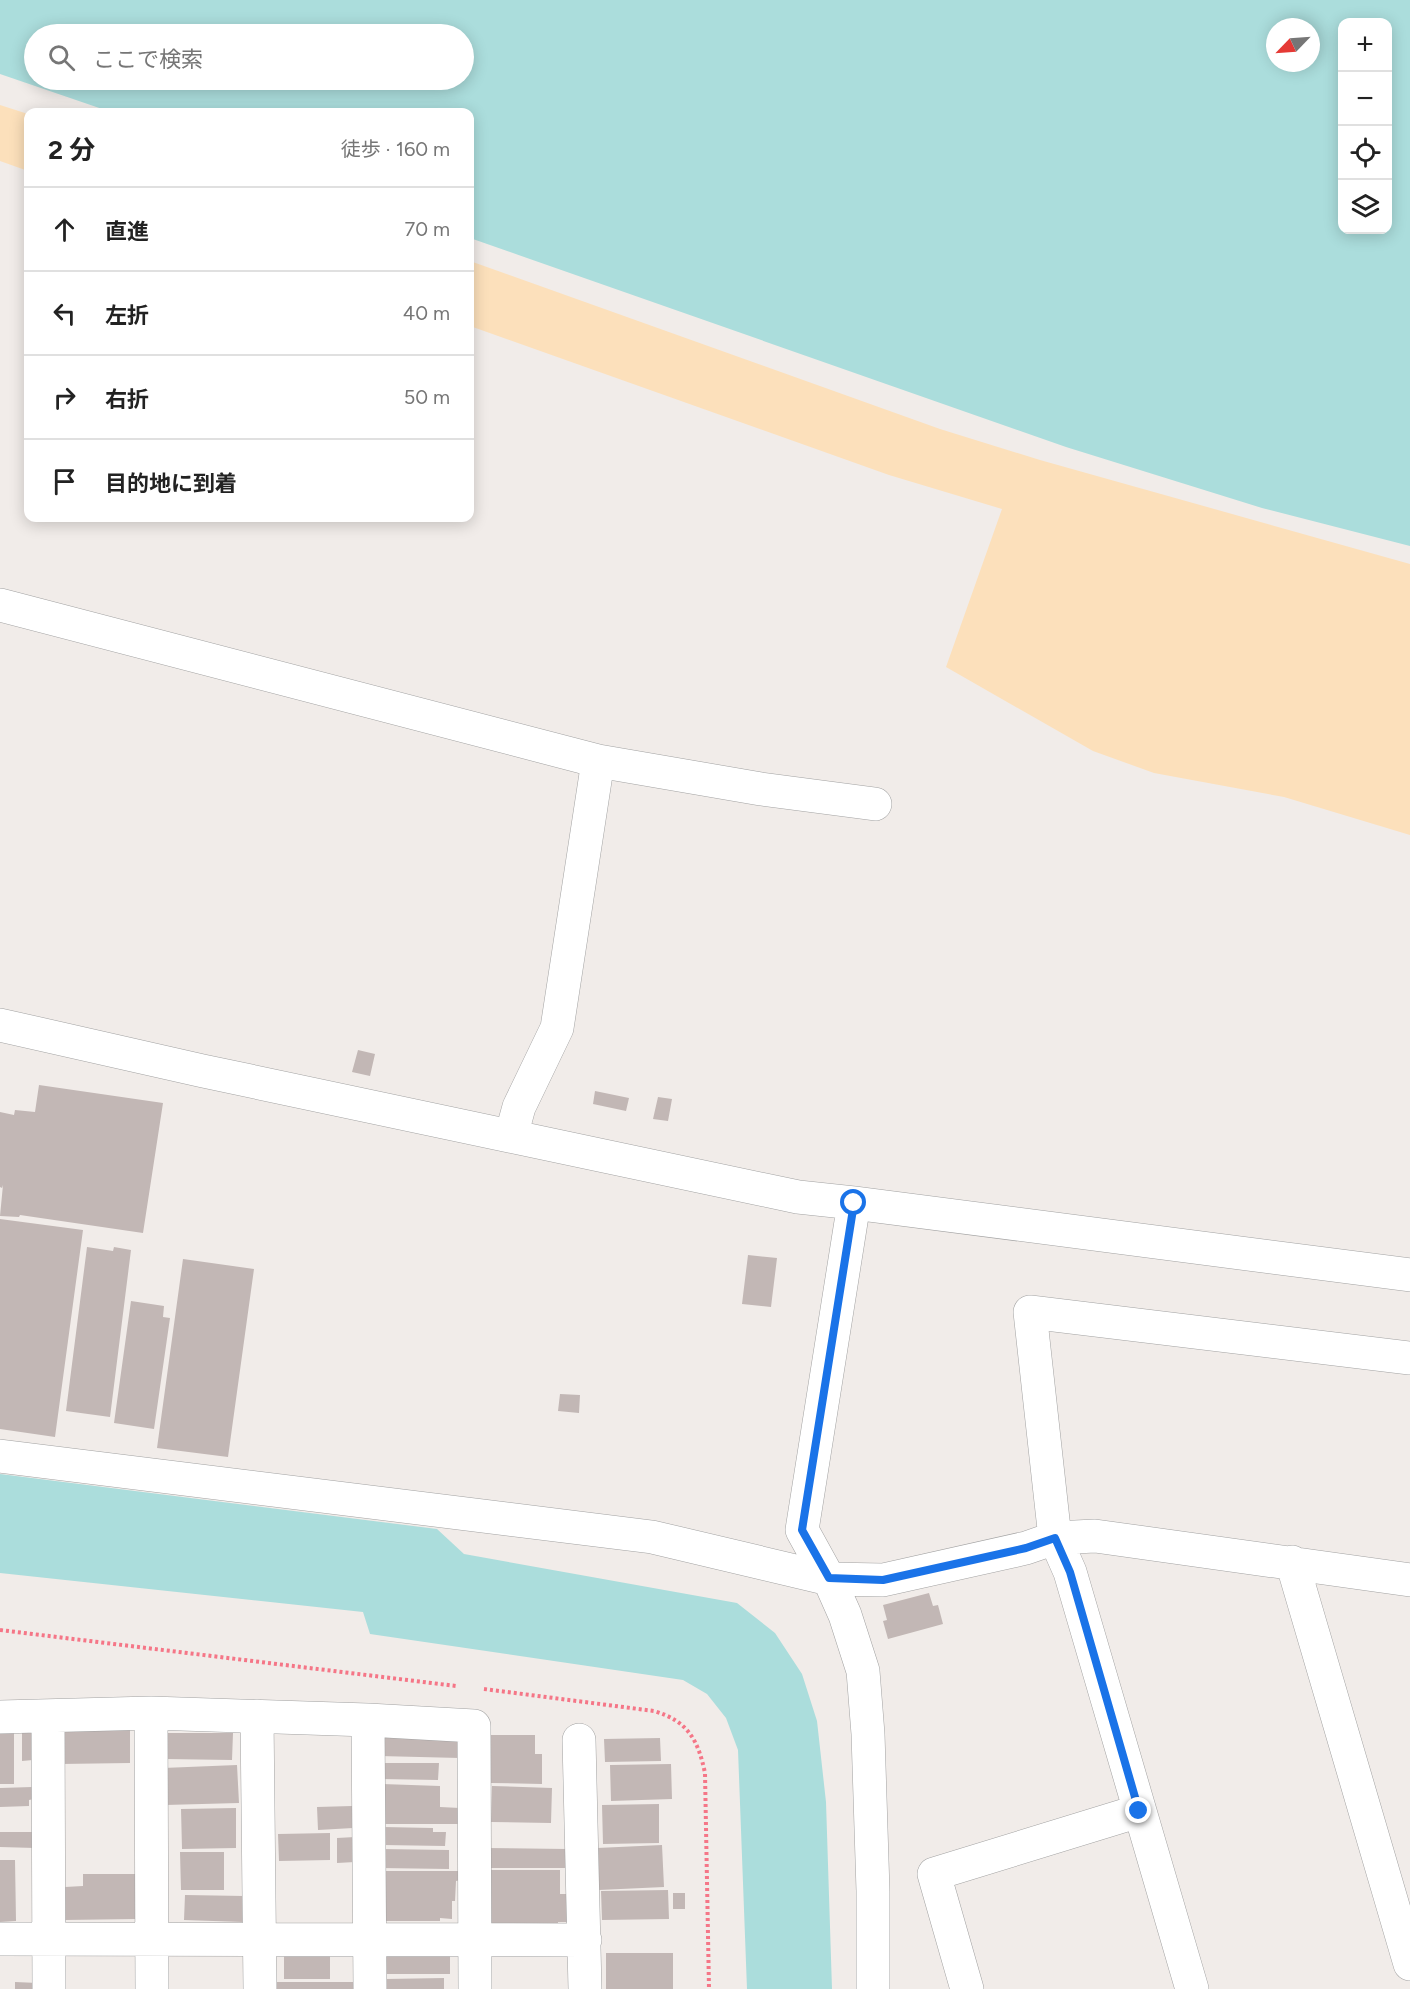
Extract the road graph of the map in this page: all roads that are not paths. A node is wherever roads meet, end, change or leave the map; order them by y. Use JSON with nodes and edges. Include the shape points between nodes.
{"nodes":[{"id":1,"x":0,"y":605,"type":"edge"},
{"id":2,"x":598,"y":761,"type":"junction"},
{"id":3,"x":875,"y":804,"type":"dead end"},
{"id":4,"x":0,"y":1025,"type":"edge"},
{"id":5,"x":511,"y":1136,"type":"junction"},
{"id":6,"x":854,"y":1203,"type":"junction"},
{"id":7,"x":1410,"y":1275,"type":"edge"},
{"id":8,"x":1410,"y":1358,"type":"edge"},
{"id":9,"x":0,"y":1456,"type":"edge"},
{"id":10,"x":1055,"y":1538,"type":"junction"},
{"id":11,"x":1292,"y":1562,"type":"junction"},
{"id":12,"x":829,"y":1578,"type":"junction"},
{"id":13,"x":1410,"y":1580,"type":"edge"},
{"id":14,"x":151,"y":1713,"type":"junction"},
{"id":15,"x":48,"y":1716,"type":"junction"},
{"id":16,"x":257,"y":1716,"type":"junction"},
{"id":17,"x":0,"y":1717,"type":"edge"},
{"id":18,"x":368,"y":1720,"type":"junction"},
{"id":19,"x":579,"y":1740,"type":"dead end"},
{"id":20,"x":1139,"y":1811,"type":"junction"},
{"id":21,"x":0,"y":1939,"type":"edge"},
{"id":22,"x":50,"y":1939,"type":"junction"},
{"id":23,"x":152,"y":1939,"type":"junction"},
{"id":24,"x":260,"y":1940,"type":"junction"},
{"id":25,"x":369,"y":1940,"type":"junction"},
{"id":26,"x":476,"y":1940,"type":"junction"},
{"id":27,"x":585,"y":1940,"type":"junction"},
{"id":28,"x":1410,"y":1964,"type":"edge"},
{"id":29,"x":49,"y":1989,"type":"edge"},
{"id":30,"x":152,"y":1989,"type":"edge"},
{"id":31,"x":260,"y":1989,"type":"edge"},
{"id":32,"x":370,"y":1989,"type":"edge"},
{"id":33,"x":476,"y":1989,"type":"edge"},
{"id":34,"x":585,"y":1989,"type":"edge"},
{"id":35,"x":873,"y":1989,"type":"edge"},
{"id":36,"x":967,"y":1989,"type":"edge"},
{"id":37,"x":1192,"y":1989,"type":"edge"}],
"edges":[{"from":1,"to":2,"type":"street"},
{"from":2,"to":3,"type":"street"},
{"from":2,"to":5,"type":"street","via":[[557,1028],[519,1107]]},
{"from":4,"to":5,"type":"street"},
{"from":5,"to":6,"type":"street","via":[[798,1197]]},
{"from":6,"to":7,"type":"street"},
{"from":6,"to":12,"type":"street","via":[[802,1530]]},
{"from":8,"to":10,"type":"street","via":[[1030,1312]]},
{"from":9,"to":12,"type":"street","via":[[652,1537]]},
{"from":10,"to":11,"type":"street","via":[[1095,1536]]},
{"from":10,"to":12,"type":"street","via":[[883,1580]]},
{"from":10,"to":20,"type":"street","via":[[1070,1572]]},
{"from":11,"to":13,"type":"street"},
{"from":11,"to":28,"type":"street"},
{"from":12,"to":35,"type":"street","via":[[863,1671],[869,1756]]},
{"from":14,"to":15,"type":"street"},
{"from":14,"to":16,"type":"street"},
{"from":14,"to":23,"type":"street"},
{"from":15,"to":17,"type":"street"},
{"from":15,"to":22,"type":"street"},
{"from":16,"to":18,"type":"street"},
{"from":16,"to":24,"type":"street"},
{"from":18,"to":25,"type":"street"},
{"from":18,"to":26,"type":"street","via":[[474,1726]]},
{"from":19,"to":27,"type":"street"},
{"from":20,"to":36,"type":"street","via":[[934,1874]]},
{"from":20,"to":37,"type":"street"},
{"from":21,"to":22,"type":"street"},
{"from":22,"to":23,"type":"street"},
{"from":22,"to":29,"type":"street"},
{"from":23,"to":24,"type":"street"},
{"from":23,"to":30,"type":"street"},
{"from":24,"to":25,"type":"street"},
{"from":24,"to":31,"type":"street"},
{"from":25,"to":26,"type":"street"},
{"from":25,"to":32,"type":"street"},
{"from":26,"to":27,"type":"street"},
{"from":26,"to":33,"type":"street"},
{"from":27,"to":34,"type":"street"}]}
